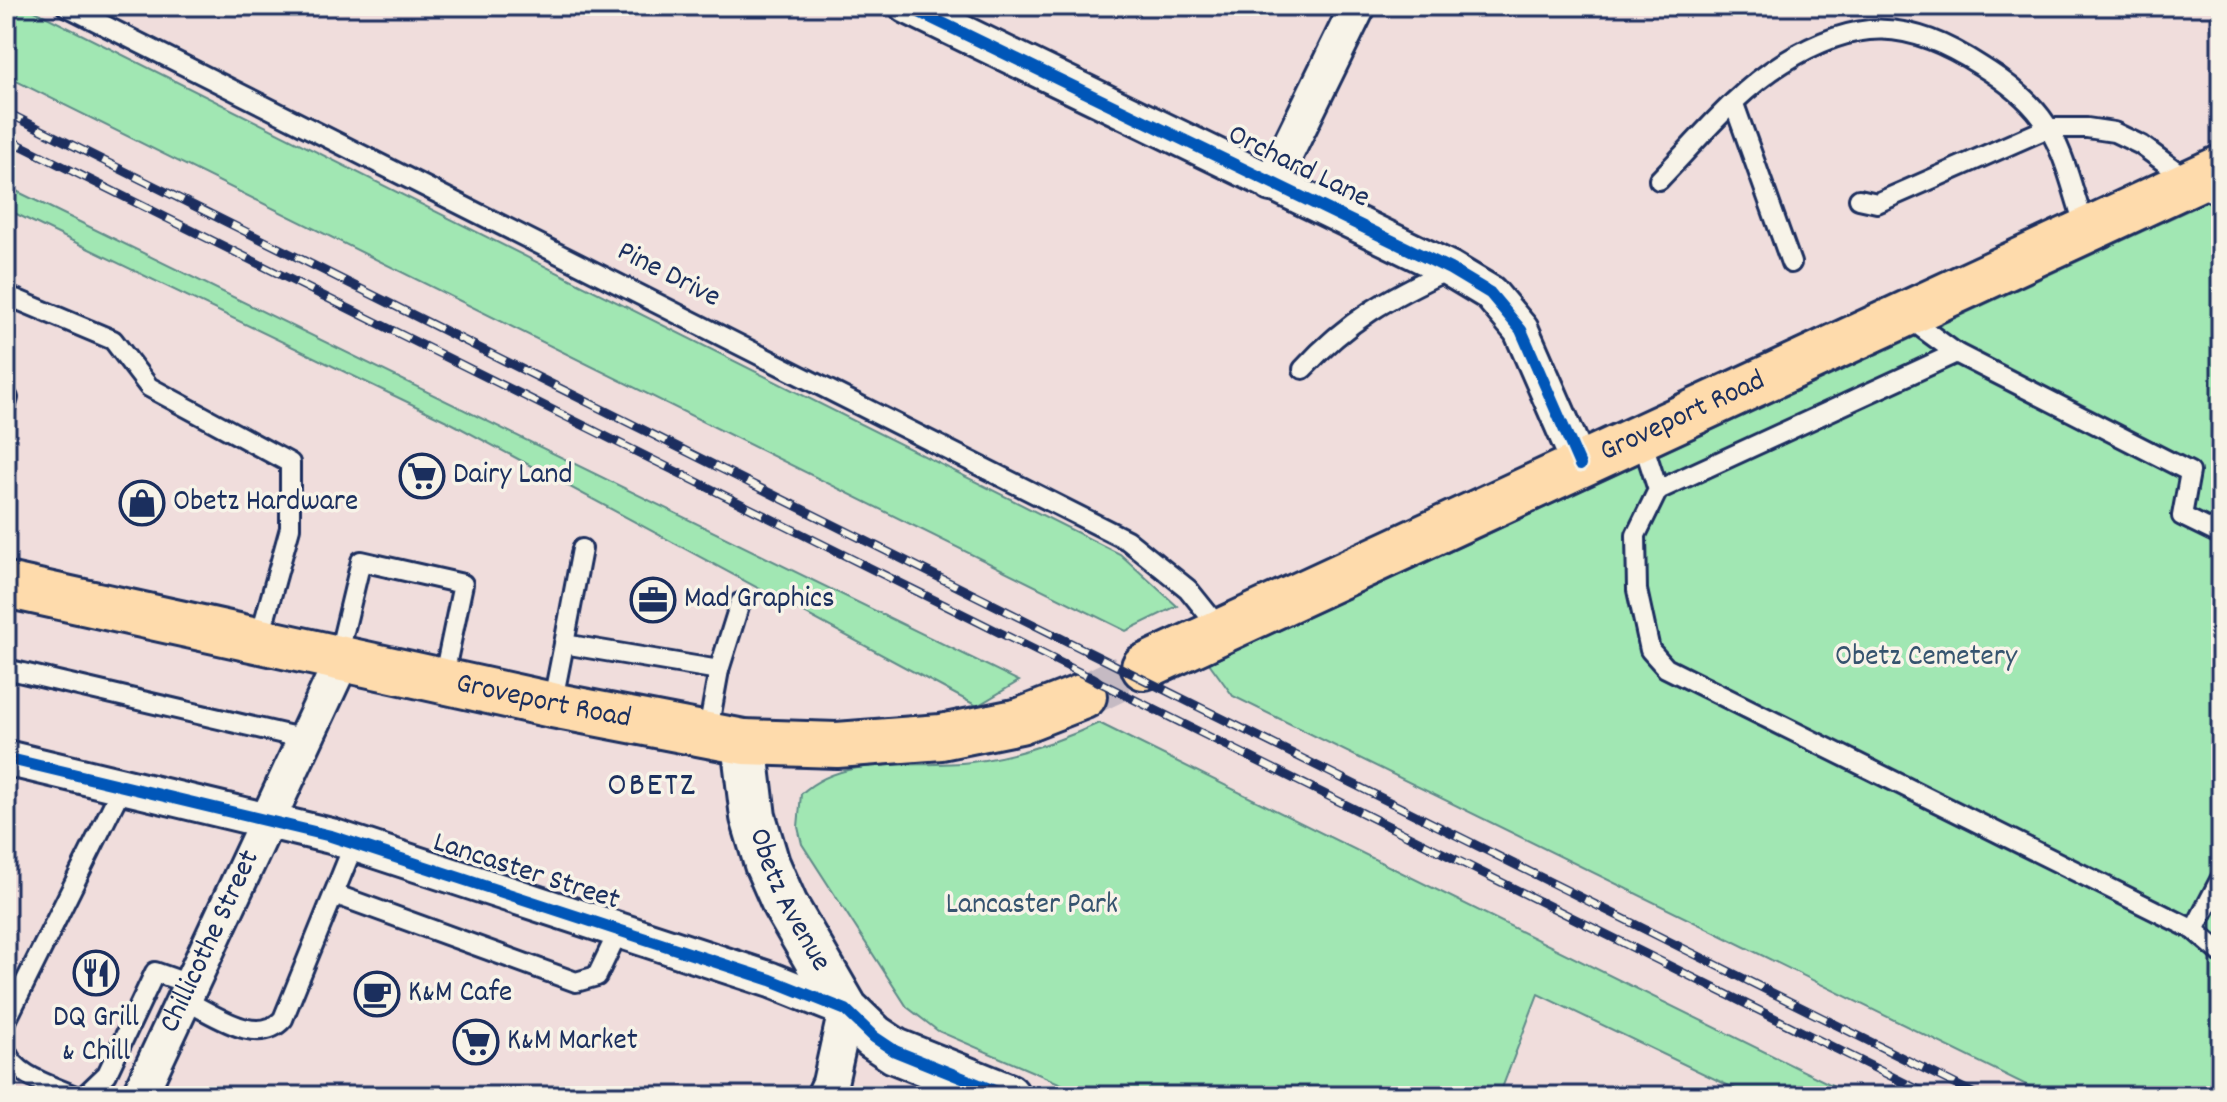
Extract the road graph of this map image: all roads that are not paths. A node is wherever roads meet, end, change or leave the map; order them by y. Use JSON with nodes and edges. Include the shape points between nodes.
{"nodes":[{"id":1,"x":66,"y":6,"type":"edge"},
{"id":2,"x":907,"y":6,"type":"edge"},
{"id":3,"x":1358,"y":6,"type":"edge"},
{"id":4,"x":1734,"y":104,"type":"junction"},
{"id":5,"x":2048,"y":128,"type":"junction"},
{"id":6,"x":1659,"y":180,"type":"dead end"},
{"id":7,"x":2211,"y":182,"type":"edge"},
{"id":8,"x":1271,"y":184,"type":"junction"},
{"id":9,"x":1859,"y":199,"type":"dead end"},
{"id":10,"x":2086,"y":230,"type":"junction"},
{"id":11,"x":1791,"y":263,"type":"dead end"},
{"id":12,"x":1450,"y":269,"type":"junction"},
{"id":13,"x":6,"y":295,"type":"edge"},
{"id":14,"x":1905,"y":315,"type":"junction"},
{"id":15,"x":1956,"y":353,"type":"junction"},
{"id":16,"x":1303,"y":369,"type":"dead end"},
{"id":17,"x":1641,"y":437,"type":"junction"},
{"id":18,"x":1580,"y":465,"type":"junction"},
{"id":19,"x":1658,"y":490,"type":"junction"},
{"id":20,"x":2221,"y":535,"type":"edge"},
{"id":21,"x":582,"y":549,"type":"dead end"},
{"id":22,"x":6,"y":585,"type":"edge"},
{"id":23,"x":740,"y":603,"type":"dead end"},
{"id":24,"x":1221,"y":630,"type":"junction"},
{"id":25,"x":259,"y":640,"type":"junction"},
{"id":26,"x":564,"y":644,"type":"junction"},
{"id":27,"x":341,"y":657,"type":"junction"},
{"id":28,"x":1144,"y":667,"type":"tunnel mouth"},
{"id":29,"x":6,"y":669,"type":"edge"},
{"id":30,"x":719,"y":670,"type":"junction"},
{"id":31,"x":443,"y":680,"type":"junction"},
{"id":32,"x":1084,"y":696,"type":"tunnel mouth"},
{"id":33,"x":552,"y":705,"type":"junction"},
{"id":34,"x":305,"y":739,"type":"junction"},
{"id":35,"x":726,"y":739,"type":"junction"},
{"id":36,"x":6,"y":758,"type":"edge"},
{"id":37,"x":123,"y":785,"type":"junction"},
{"id":38,"x":268,"y":819,"type":"junction"},
{"id":39,"x":354,"y":844,"type":"junction"},
{"id":40,"x":2221,"y":878,"type":"edge"},
{"id":41,"x":334,"y":894,"type":"junction"},
{"id":42,"x":619,"y":930,"type":"junction"},
{"id":43,"x":2194,"y":930,"type":"junction"},
{"id":44,"x":2221,"y":953,"type":"edge"},
{"id":45,"x":188,"y":992,"type":"junction"},
{"id":46,"x":846,"y":1010,"type":"junction"},
{"id":47,"x":6,"y":1021,"type":"edge"},
{"id":48,"x":6,"y":1051,"type":"edge"},
{"id":49,"x":75,"y":1096,"type":"edge"},
{"id":50,"x":84,"y":1096,"type":"edge"},
{"id":51,"x":139,"y":1096,"type":"edge"},
{"id":52,"x":824,"y":1096,"type":"edge"},
{"id":53,"x":1007,"y":1096,"type":"edge"}],
"edges":[{"from":1,"to":24,"type":"lane","name":"Pine Drive","via":[[1127,540],[1188,589]]},
{"from":2,"to":8,"type":"street","name":"Orchard Lane"},
{"from":3,"to":8,"type":"street"},
{"from":4,"to":5,"type":"lane","via":[[1781,64],[1815,45],[1844,33],[1895,29],[1939,41],[1990,72]]},
{"from":4,"to":6,"type":"lane"},
{"from":4,"to":11,"type":"lane"},
{"from":5,"to":7,"type":"lane","via":[[2114,132]]},
{"from":5,"to":9,"type":"lane","via":[[1877,203]]},
{"from":5,"to":10,"type":"lane"},
{"from":7,"to":10,"type":"main road","name":"Groveport Road"},
{"from":8,"to":12,"type":"street","name":"Orchard Lane"},
{"from":10,"to":14,"type":"main road","name":"Groveport Road"},
{"from":12,"to":16,"type":"lane","via":[[1392,296],[1333,336]]},
{"from":12,"to":18,"type":"street","name":"Orchard Lane","via":[[1490,293],[1521,330]]},
{"from":13,"to":25,"type":"lane","via":[[113,340],[149,387],[290,463],[290,528]]},
{"from":14,"to":15,"type":"lane"},
{"from":14,"to":17,"type":"main road","name":"Groveport Road"},
{"from":15,"to":19,"type":"lane"},
{"from":15,"to":20,"type":"lane","via":[[2190,472],[2182,516]]},
{"from":17,"to":18,"type":"main road","name":"Groveport Road"},
{"from":17,"to":19,"type":"lane"},
{"from":18,"to":24,"type":"main road","name":"Groveport Road"},
{"from":19,"to":43,"type":"lane","via":[[1636,535],[1637,590],[1650,650],[1666,668]]},
{"from":21,"to":26,"type":"lane"},
{"from":22,"to":25,"type":"main road","name":"Groveport Road"},
{"from":23,"to":30,"type":"lane"},
{"from":24,"to":28,"type":"main road","name":"Groveport Road"},
{"from":25,"to":27,"type":"main road","name":"Groveport Road"},
{"from":26,"to":30,"type":"lane"},
{"from":26,"to":33,"type":"lane"},
{"from":27,"to":31,"type":"main road","name":"Groveport Road"},
{"from":27,"to":31,"type":"lane","via":[[361,561],[420,574],[463,584]]},
{"from":27,"to":34,"type":"street","name":"Chillicothe Street"},
{"from":29,"to":34,"type":"lane"},
{"from":30,"to":35,"type":"lane"},
{"from":31,"to":33,"type":"main road","name":"Groveport Road"},
{"from":32,"to":35,"type":"main road","name":"Groveport Road","via":[[1020,721],[941,737],[837,745]]},
{"from":33,"to":35,"type":"main road","name":"Groveport Road"},
{"from":34,"to":38,"type":"street","name":"Chillicothe Street"},
{"from":35,"to":46,"type":"street","name":"Obetz Avenue","via":[[785,905]]},
{"from":36,"to":37,"type":"street","name":"Lancaster Street"},
{"from":37,"to":38,"type":"street","name":"Lancaster Street"},
{"from":37,"to":47,"type":"lane"},
{"from":38,"to":39,"type":"street","name":"Lancaster Street"},
{"from":38,"to":45,"type":"street","name":"Chillicothe Street"},
{"from":39,"to":41,"type":"lane"},
{"from":39,"to":42,"type":"street","name":"Lancaster Street"},
{"from":40,"to":43,"type":"lane"},
{"from":41,"to":42,"type":"lane","via":[[576,982],[597,976]]},
{"from":41,"to":45,"type":"lane","via":[[283,1019],[273,1030],[255,1033]]},
{"from":42,"to":46,"type":"street","name":"Lancaster Street"},
{"from":43,"to":44,"type":"lane"},
{"from":45,"to":50,"type":"lane","via":[[155,972],[107,1074]]},
{"from":45,"to":51,"type":"street","name":"Chillicothe Street"},
{"from":46,"to":52,"type":"street"},
{"from":46,"to":53,"type":"street","name":"Lancaster Street","via":[[895,1051]]},
{"from":48,"to":49,"type":"lane","via":[[22,1072]]}]}
